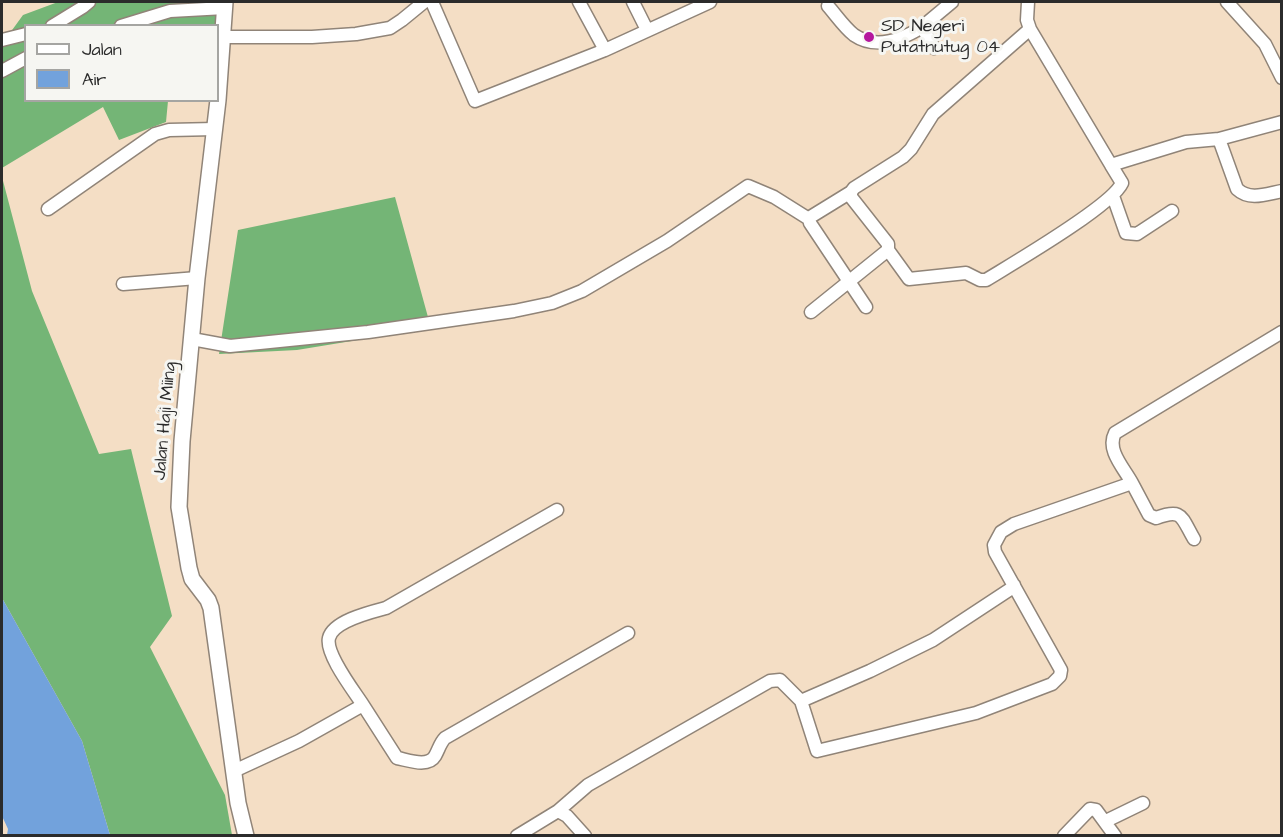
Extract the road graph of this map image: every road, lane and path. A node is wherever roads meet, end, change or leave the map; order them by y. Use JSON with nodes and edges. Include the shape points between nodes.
{"nodes":[{"id":1,"x":89,"y":2,"type":"edge"},
{"id":2,"x":424,"y":2,"type":"edge"},
{"id":3,"x":432,"y":2,"type":"edge"},
{"id":4,"x":579,"y":2,"type":"edge"},
{"id":5,"x":633,"y":2,"type":"edge"},
{"id":6,"x":710,"y":2,"type":"edge"},
{"id":7,"x":952,"y":2,"type":"edge"},
{"id":8,"x":1028,"y":2,"type":"edge"},
{"id":9,"x":1227,"y":2,"type":"edge"},
{"id":10,"x":195,"y":5,"type":"edge"},
{"id":11,"x":225,"y":5,"type":"edge"},
{"id":12,"x":689,"y":6,"type":"edge"},
{"id":13,"x":828,"y":6,"type":"dead end"},
{"id":14,"x":55,"y":24,"type":"edge"},
{"id":15,"x":128,"y":24,"type":"edge"},
{"id":16,"x":922,"y":27,"type":"junction"},
{"id":17,"x":1030,"y":29,"type":"junction"},
{"id":18,"x":647,"y":30,"type":"junction"},
{"id":19,"x":24,"y":34,"type":"edge"},
{"id":20,"x":223,"y":37,"type":"junction"},
{"id":21,"x":2,"y":40,"type":"edge"},
{"id":22,"x":934,"y":48,"type":"dead end"},
{"id":23,"x":605,"y":50,"type":"junction"},
{"id":24,"x":24,"y":59,"type":"edge"},
{"id":25,"x":2,"y":71,"type":"edge"},
{"id":26,"x":1281,"y":78,"type":"edge"},
{"id":27,"x":219,"y":83,"type":"edge"},
{"id":28,"x":217,"y":102,"type":"edge"},
{"id":29,"x":1281,"y":122,"type":"edge"},
{"id":30,"x":215,"y":129,"type":"junction"},
{"id":31,"x":1219,"y":139,"type":"junction"},
{"id":32,"x":1111,"y":165,"type":"junction"},
{"id":33,"x":1281,"y":191,"type":"edge"},
{"id":34,"x":851,"y":192,"type":"junction"},
{"id":35,"x":1113,"y":196,"type":"junction"},
{"id":36,"x":48,"y":209,"type":"dead end"},
{"id":37,"x":1172,"y":211,"type":"dead end"},
{"id":38,"x":809,"y":219,"type":"junction"},
{"id":39,"x":888,"y":250,"type":"junction"},
{"id":40,"x":197,"y":278,"type":"junction"},
{"id":41,"x":850,"y":281,"type":"junction"},
{"id":42,"x":123,"y":284,"type":"dead end"},
{"id":43,"x":867,"y":307,"type":"dead end"},
{"id":44,"x":811,"y":312,"type":"dead end"},
{"id":45,"x":1281,"y":332,"type":"edge"},
{"id":46,"x":192,"y":339,"type":"junction"},
{"id":47,"x":1132,"y":483,"type":"junction"},
{"id":48,"x":557,"y":510,"type":"dead end"},
{"id":49,"x":1194,"y":539,"type":"dead end"},
{"id":50,"x":1014,"y":585,"type":"junction"},
{"id":51,"x":628,"y":633,"type":"dead end"},
{"id":52,"x":801,"y":701,"type":"junction"},
{"id":53,"x":363,"y":705,"type":"junction"},
{"id":54,"x":234,"y":771,"type":"junction"},
{"id":55,"x":1143,"y":803,"type":"dead end"},
{"id":56,"x":558,"y":811,"type":"junction"},
{"id":57,"x":1106,"y":821,"type":"junction"},
{"id":58,"x":246,"y":836,"type":"edge"},
{"id":59,"x":517,"y":836,"type":"edge"},
{"id":60,"x":585,"y":836,"type":"edge"},
{"id":61,"x":1064,"y":836,"type":"edge"},
{"id":62,"x":1115,"y":836,"type":"edge"}],
"edges":[{"from":1,"to":14,"type":"street"},
{"from":2,"to":20,"type":"street","via":[[390,28],[356,34]]},
{"from":3,"to":23,"type":"street","via":[[476,101]]},
{"from":4,"to":23,"type":"street"},
{"from":5,"to":18,"type":"street"},
{"from":6,"to":12,"type":"street"},
{"from":7,"to":16,"type":"street"},
{"from":8,"to":17,"type":"street"},
{"from":9,"to":26,"type":"street","via":[[1265,44]]},
{"from":10,"to":11,"type":"street"},
{"from":10,"to":15,"type":"street"},
{"from":11,"to":20,"type":"main road","name":"Jalan Haji Miing"},
{"from":12,"to":18,"type":"street"},
{"from":13,"to":16,"type":"street","via":[[852,33],[868,40],[893,41]]},
{"from":16,"to":22,"type":"street"},
{"from":17,"to":32,"type":"street"},
{"from":17,"to":34,"type":"street","via":[[933,114],[912,149]]},
{"from":18,"to":23,"type":"street"},
{"from":19,"to":21,"type":"street"},
{"from":20,"to":27,"type":"main road","name":"Jalan Haji Miing"},
{"from":24,"to":25,"type":"street"},
{"from":28,"to":30,"type":"main road","name":"Jalan Haji Miing"},
{"from":29,"to":31,"type":"street"},
{"from":30,"to":36,"type":"street","via":[[155,134]]},
{"from":30,"to":40,"type":"main road","name":"Jalan Haji Miing"},
{"from":31,"to":32,"type":"street","via":[[1186,142]]},
{"from":31,"to":33,"type":"street","via":[[1237,189],[1243,195]]},
{"from":32,"to":35,"type":"street","via":[[1122,183]]},
{"from":34,"to":38,"type":"street"},
{"from":34,"to":39,"type":"street","via":[[888,244]]},
{"from":35,"to":37,"type":"street","via":[[1126,232],[1131,235]]},
{"from":35,"to":39,"type":"street","via":[[986,280],[966,273],[909,279]]},
{"from":38,"to":41,"type":"street"},
{"from":38,"to":46,"type":"street","via":[[748,186],[667,241],[582,291],[552,303],[379,330],[253,344],[230,346]]},
{"from":39,"to":41,"type":"street"},
{"from":40,"to":42,"type":"street"},
{"from":40,"to":46,"type":"main road","name":"Jalan Haji Miing"},
{"from":41,"to":43,"type":"street"},
{"from":41,"to":44,"type":"street"},
{"from":45,"to":47,"type":"street","via":[[1115,433],[1111,440],[1113,451]]},
{"from":46,"to":54,"type":"main road","name":"Jalan Haji Miing","via":[[179,507],[192,579],[211,608]]},
{"from":47,"to":49,"type":"street","via":[[1149,515],[1156,518],[1177,514]]},
{"from":47,"to":50,"type":"street","via":[[1001,532],[995,552]]},
{"from":48,"to":53,"type":"street","via":[[386,608],[356,617],[335,629],[329,638],[330,652]]},
{"from":50,"to":52,"type":"street","via":[[933,640]]},
{"from":50,"to":52,"type":"street","via":[[1061,670],[1052,684],[976,713],[817,750]]},
{"from":51,"to":53,"type":"street","via":[[445,738],[429,762],[397,758]]},
{"from":52,"to":56,"type":"street","via":[[780,680],[770,681],[588,785]]},
{"from":53,"to":54,"type":"street"},
{"from":54,"to":58,"type":"main road","name":"Jalan Haji Miing"},
{"from":55,"to":57,"type":"street"},
{"from":56,"to":59,"type":"street"},
{"from":56,"to":60,"type":"street"},
{"from":57,"to":61,"type":"street","via":[[1090,809]]},
{"from":57,"to":62,"type":"street"}]}
